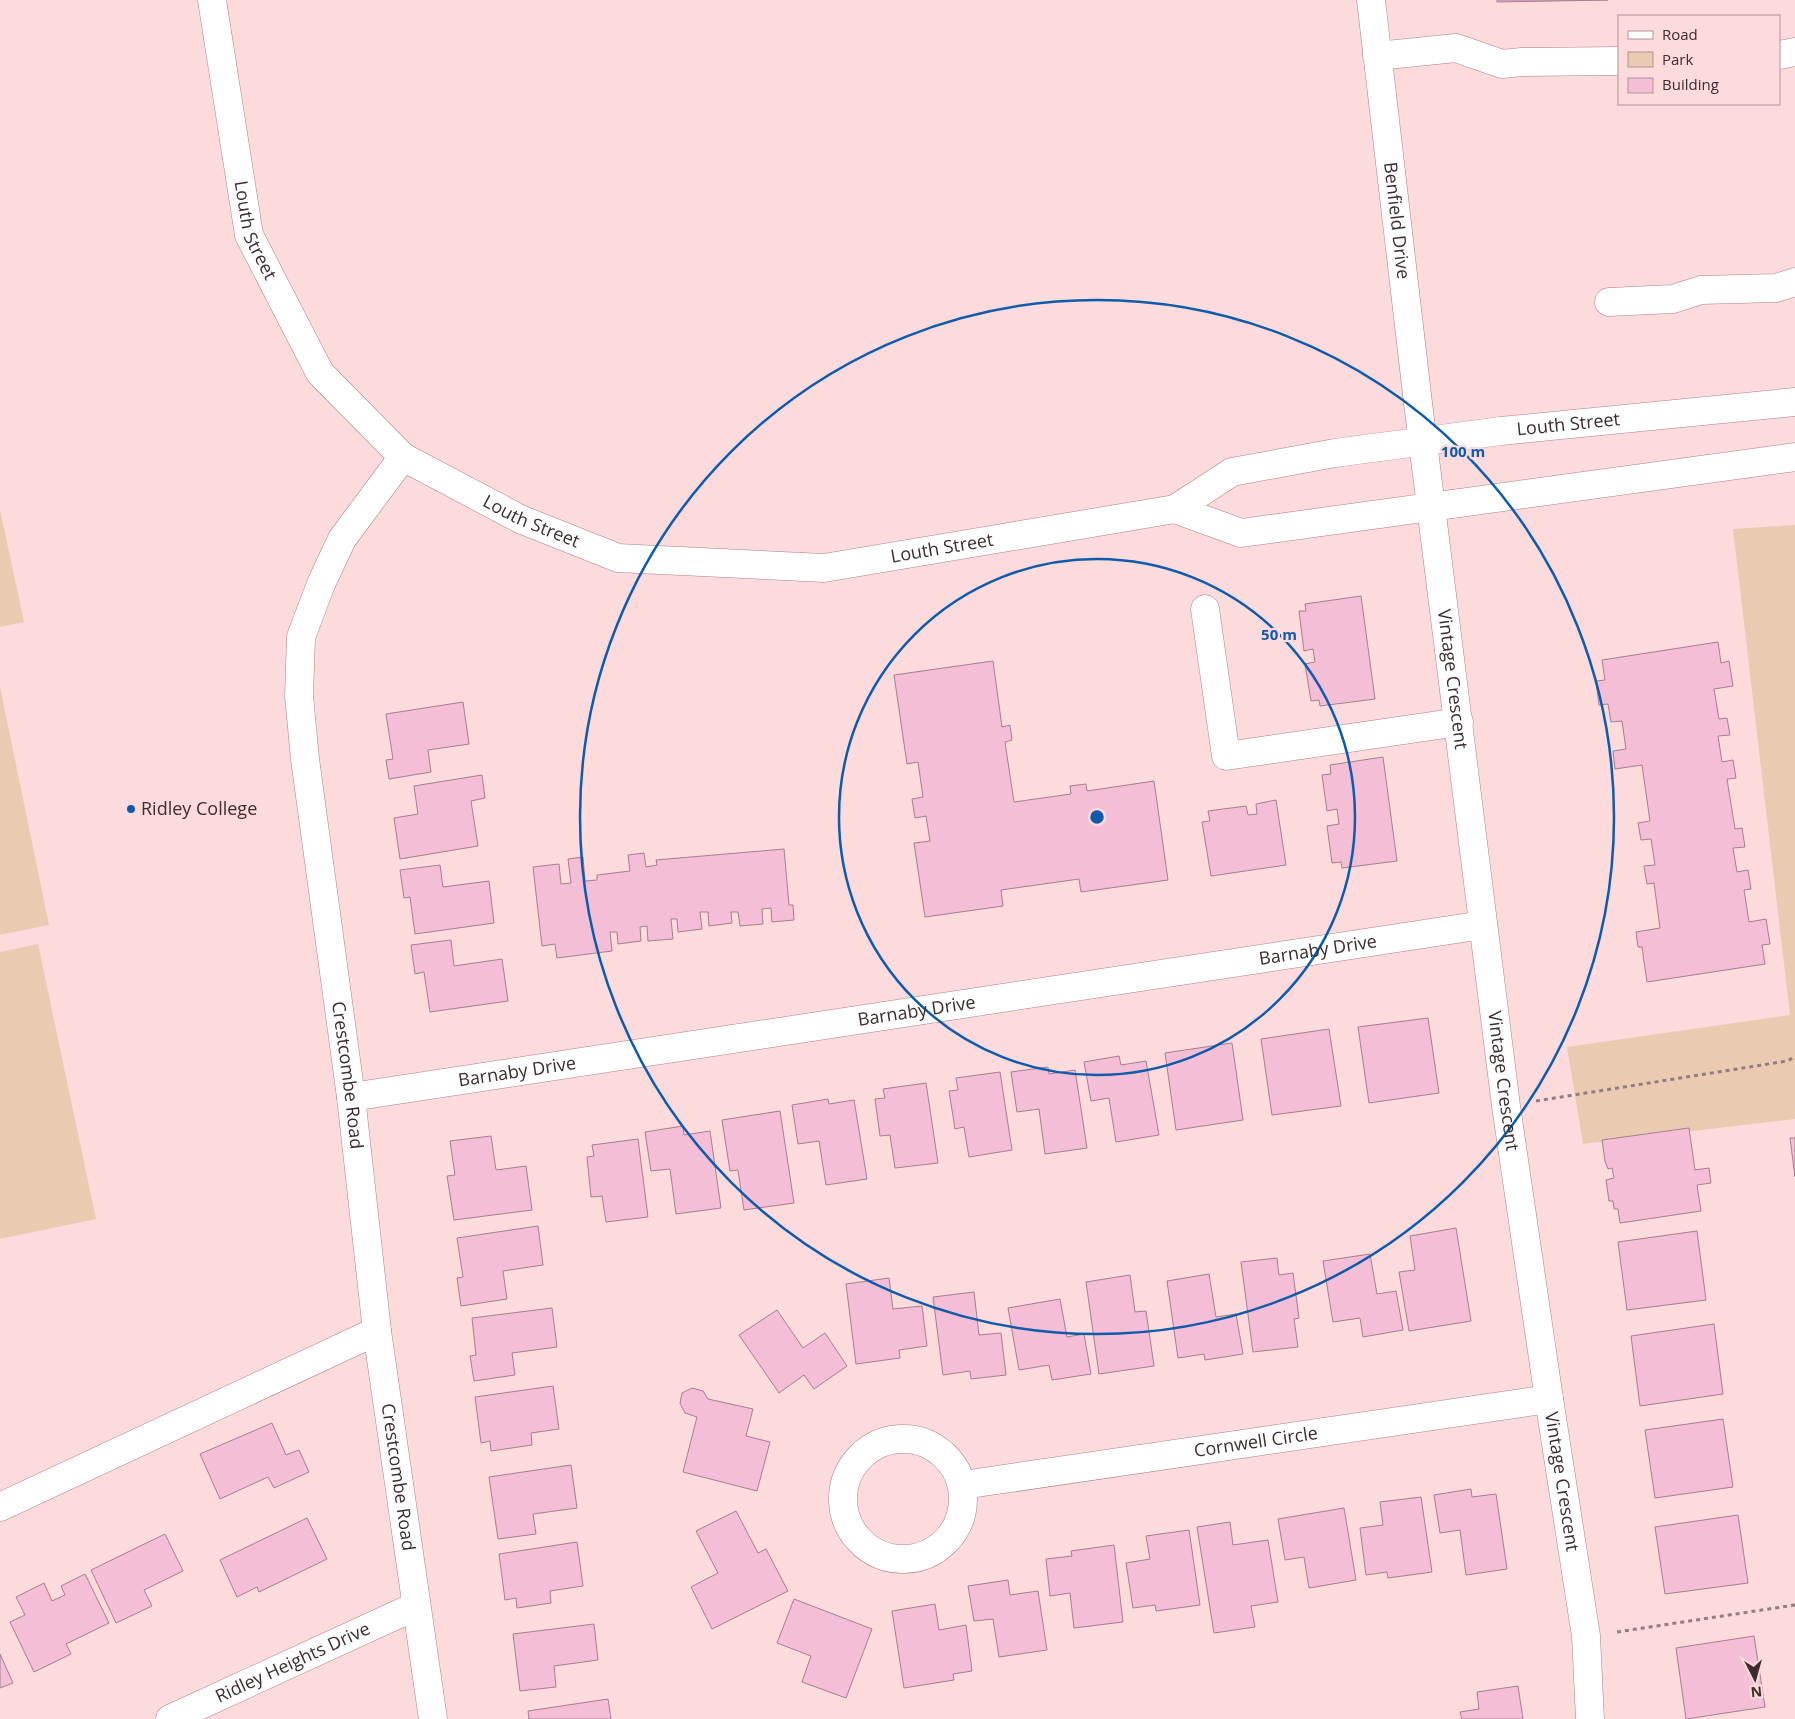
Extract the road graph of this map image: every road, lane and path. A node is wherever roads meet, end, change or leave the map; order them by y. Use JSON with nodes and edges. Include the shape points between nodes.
{"nodes":[{"id":1,"x":212,"y":0,"type":"edge"},
{"id":2,"x":1371,"y":0,"type":"edge"},
{"id":3,"x":1795,"y":52,"type":"edge"},
{"id":4,"x":1780,"y":55,"type":"edge"},
{"id":5,"x":1377,"y":56,"type":"junction"},
{"id":6,"x":1618,"y":61,"type":"edge"},
{"id":7,"x":1795,"y":282,"type":"edge"},
{"id":8,"x":1609,"y":302,"type":"dead end"},
{"id":9,"x":1795,"y":402,"type":"edge"},
{"id":10,"x":1423,"y":442,"type":"junction"},
{"id":11,"x":403,"y":457,"type":"junction"},
{"id":12,"x":1795,"y":457,"type":"edge"},
{"id":13,"x":1431,"y":507,"type":"junction"},
{"id":14,"x":1175,"y":509,"type":"junction"},
{"id":15,"x":1205,"y":609,"type":"dead end"},
{"id":16,"x":1459,"y":722,"type":"junction"},
{"id":17,"x":1483,"y":925,"type":"junction"},
{"id":18,"x":1795,"y":1057,"type":"edge"},
{"id":19,"x":351,"y":1097,"type":"junction"},
{"id":20,"x":1506,"y":1106,"type":"junction"},
{"id":21,"x":377,"y":1331,"type":"junction"},
{"id":22,"x":1549,"y":1399,"type":"junction"},
{"id":23,"x":963,"y":1485,"type":"junction"},
{"id":24,"x":0,"y":1506,"type":"edge"},
{"id":25,"x":1795,"y":1605,"type":"edge"},
{"id":26,"x":416,"y":1606,"type":"junction"},
{"id":27,"x":1586,"y":1636,"type":"junction"},
{"id":28,"x":170,"y":1719,"type":"edge"},
{"id":29,"x":433,"y":1719,"type":"edge"},
{"id":30,"x":1590,"y":1719,"type":"edge"}],
"edges":[{"from":1,"to":11,"type":"street","name":"Louth Street","via":[[249,235],[320,373]]},
{"from":2,"to":5,"type":"street","name":"Benfield Drive"},
{"from":3,"to":4,"type":"street"},
{"from":5,"to":6,"type":"street","via":[[1456,48],[1502,64]]},
{"from":5,"to":10,"type":"street","name":"Benfield Drive"},
{"from":7,"to":8,"type":"street","via":[[1776,288],[1701,290],[1672,299]]},
{"from":9,"to":10,"type":"street","name":"Louth Street","via":[[1501,431]]},
{"from":10,"to":13,"type":"street","name":"Vintage Crescent"},
{"from":10,"to":14,"type":"street","name":"Louth Street","via":[[1335,453],[1232,472]]},
{"from":11,"to":14,"type":"street","name":"Louth Street","via":[[520,520],[618,558],[824,568]]},
{"from":11,"to":19,"type":"street","name":"Crestcombe Road","via":[[342,539],[301,637],[299,696],[305,758]]},
{"from":12,"to":13,"type":"street","name":"Louth Street"},
{"from":13,"to":14,"type":"street","name":"Louth Street","via":[[1240,533]]},
{"from":13,"to":16,"type":"street","name":"Vintage Crescent"},
{"from":15,"to":16,"type":"street","via":[[1226,756]]},
{"from":16,"to":17,"type":"street","name":"Vintage Crescent"},
{"from":17,"to":19,"type":"street","name":"Barnaby Drive"},
{"from":17,"to":20,"type":"street","name":"Vintage Crescent"},
{"from":18,"to":20,"type":"path","via":[[1787,1061]]},
{"from":19,"to":21,"type":"street","name":"Crestcombe Road"},
{"from":20,"to":22,"type":"street","name":"Vintage Crescent"},
{"from":21,"to":24,"type":"street"},
{"from":21,"to":26,"type":"street","name":"Crestcombe Road"},
{"from":22,"to":23,"type":"street","name":"Cornwell Circle"},
{"from":22,"to":27,"type":"street","name":"Vintage Crescent"},
{"from":23,"to":23,"type":"street","via":[[952,1462],[938,1449],[921,1441],[902,1438],[883,1442],[866,1451],[853,1465],[845,1482],[842,1501],[846,1519],[857,1538],[873,1551],[893,1559],[914,1559],[934,1552],[950,1538],[960,1520],[965,1499]]},
{"from":25,"to":27,"type":"path"},
{"from":26,"to":28,"type":"street","name":"Ridley Heights Drive"},
{"from":26,"to":29,"type":"street","name":"Crestcombe Road"},
{"from":27,"to":30,"type":"street","name":"Vintage Crescent"}]}
